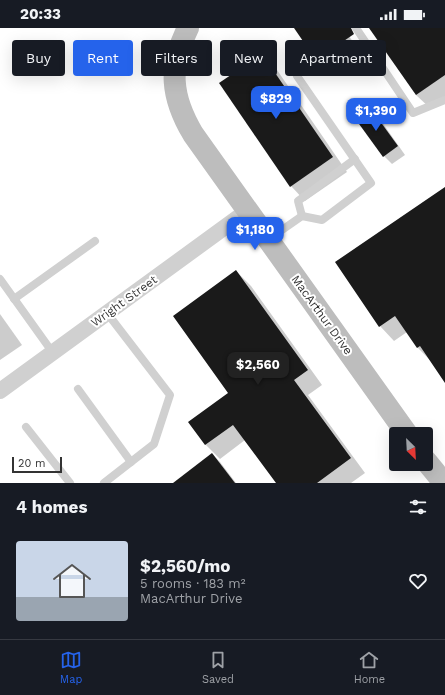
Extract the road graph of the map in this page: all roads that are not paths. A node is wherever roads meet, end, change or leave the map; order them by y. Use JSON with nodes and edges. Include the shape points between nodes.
{"nodes":[{"id":1,"x":356,"y":28,"type":"edge"},
{"id":2,"x":184,"y":37,"type":"edge"},
{"id":3,"x":297,"y":76,"type":"dead end"},
{"id":4,"x":445,"y":100,"type":"edge"},
{"id":5,"x":355,"y":159,"type":"junction"},
{"id":6,"x":248,"y":211,"type":"junction"},
{"id":7,"x":302,"y":216,"type":"junction"},
{"id":8,"x":268,"y":240,"type":"junction"},
{"id":9,"x":95,"y":241,"type":"dead end"},
{"id":10,"x":0,"y":279,"type":"edge"},
{"id":11,"x":14,"y":299,"type":"junction"},
{"id":12,"x":107,"y":313,"type":"junction"},
{"id":13,"x":53,"y":353,"type":"junction"},
{"id":14,"x":78,"y":389,"type":"dead end"},
{"id":15,"x":0,"y":391,"type":"edge"},
{"id":16,"x":26,"y":427,"type":"dead end"},
{"id":17,"x":402,"y":427,"type":"edge"},
{"id":18,"x":131,"y":462,"type":"junction"},
{"id":19,"x":433,"y":470,"type":"edge"},
{"id":20,"x":70,"y":483,"type":"edge"},
{"id":21,"x":104,"y":483,"type":"edge"},
{"id":22,"x":444,"y":483,"type":"edge"}],
"edges":[{"from":1,"to":4,"type":"lane","via":[[413,113]]},
{"from":2,"to":6,"type":"street","name":"MacArthur Drive","via":[[175,71],[180,110],[193,134]]},
{"from":3,"to":5,"type":"lane"},
{"from":5,"to":7,"type":"lane","via":[[298,201]]},
{"from":5,"to":7,"type":"lane","via":[[371,183],[322,220]]},
{"from":6,"to":8,"type":"street","name":"MacArthur Drive"},
{"from":6,"to":12,"type":"street","name":"Wright Street"},
{"from":7,"to":8,"type":"lane"},
{"from":8,"to":17,"type":"street","name":"MacArthur Drive"},
{"from":9,"to":11,"type":"lane"},
{"from":10,"to":11,"type":"lane"},
{"from":11,"to":13,"type":"lane"},
{"from":12,"to":13,"type":"street","name":"Wright Street"},
{"from":12,"to":18,"type":"lane","via":[[170,395],[154,444]]},
{"from":13,"to":15,"type":"street","name":"Wright Street"},
{"from":14,"to":18,"type":"lane"},
{"from":16,"to":20,"type":"lane"},
{"from":18,"to":21,"type":"lane"},
{"from":19,"to":22,"type":"street"}]}
